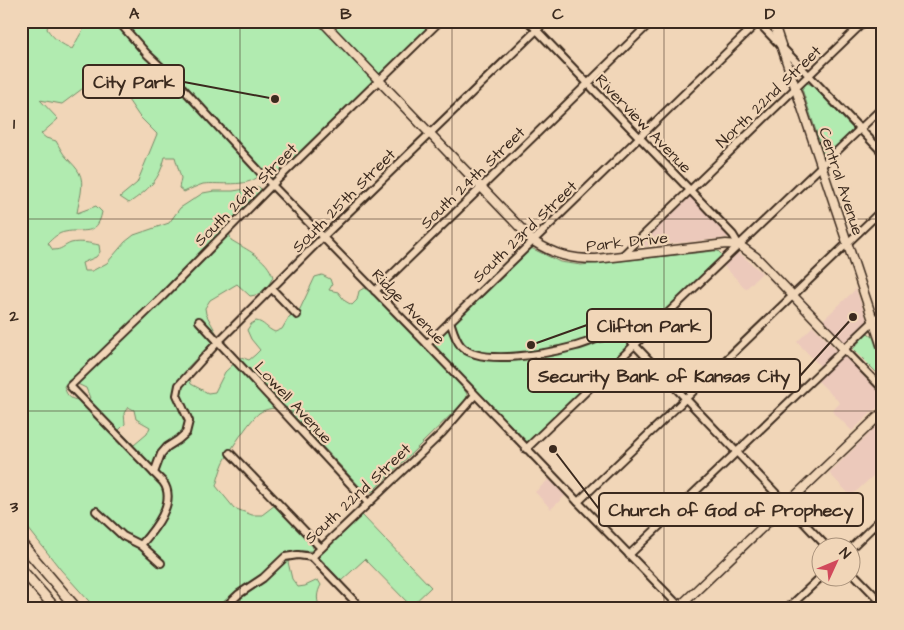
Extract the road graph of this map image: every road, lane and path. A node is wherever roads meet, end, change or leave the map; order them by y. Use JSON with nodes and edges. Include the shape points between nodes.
{"nodes":[{"id":1,"x":118,"y":21,"type":"edge"},
{"id":2,"x":322,"y":21,"type":"edge"},
{"id":3,"x":440,"y":21,"type":"edge"},
{"id":4,"x":528,"y":21,"type":"edge"},
{"id":5,"x":546,"y":21,"type":"edge"},
{"id":6,"x":652,"y":21,"type":"edge"},
{"id":7,"x":773,"y":21,"type":"edge"},
{"id":8,"x":865,"y":21,"type":"edge"},
{"id":9,"x":757,"y":22,"type":"edge"},
{"id":10,"x":536,"y":30,"type":"junction"},
{"id":11,"x":781,"y":46,"type":"junction"},
{"id":12,"x":810,"y":76,"type":"junction"},
{"id":13,"x":378,"y":81,"type":"junction"},
{"id":14,"x":587,"y":83,"type":"junction"},
{"id":15,"x":796,"y":88,"type":"junction"},
{"id":16,"x":883,"y":107,"type":"edge"},
{"id":17,"x":860,"y":129,"type":"junction"},
{"id":18,"x":430,"y":134,"type":"junction"},
{"id":19,"x":639,"y":137,"type":"junction"},
{"id":20,"x":883,"y":153,"type":"edge"},
{"id":21,"x":822,"y":165,"type":"junction"},
{"id":22,"x":272,"y":185,"type":"junction"},
{"id":23,"x":482,"y":187,"type":"junction"},
{"id":24,"x":690,"y":190,"type":"junction"},
{"id":25,"x":883,"y":209,"type":"edge"},
{"id":26,"x":323,"y":238,"type":"junction"},
{"id":27,"x":533,"y":241,"type":"junction"},
{"id":28,"x":848,"y":243,"type":"junction"},
{"id":29,"x":739,"y":245,"type":"junction"},
{"id":30,"x":622,"y":256,"type":"junction"},
{"id":31,"x":272,"y":289,"type":"junction"},
{"id":32,"x":375,"y":291,"type":"junction"},
{"id":33,"x":793,"y":296,"type":"junction"},
{"id":34,"x":883,"y":312,"type":"edge"},
{"id":35,"x":297,"y":315,"type":"dead end"},
{"id":36,"x":199,"y":321,"type":"dead end"},
{"id":37,"x":450,"y":321,"type":"junction"},
{"id":38,"x":873,"y":321,"type":"junction"},
{"id":39,"x":218,"y":342,"type":"junction"},
{"id":40,"x":427,"y":344,"type":"junction"},
{"id":41,"x":635,"y":345,"type":"junction"},
{"id":42,"x":845,"y":350,"type":"junction"},
{"id":43,"x":883,"y":350,"type":"edge"},
{"id":44,"x":882,"y":388,"type":"edge"},
{"id":45,"x":476,"y":395,"type":"junction"},
{"id":46,"x":686,"y":399,"type":"junction"},
{"id":47,"x":883,"y":412,"type":"edge"},
{"id":48,"x":526,"y":448,"type":"junction"},
{"id":49,"x":736,"y":452,"type":"junction"},
{"id":50,"x":230,"y":453,"type":"dead end"},
{"id":51,"x":154,"y":473,"type":"junction"},
{"id":52,"x":578,"y":502,"type":"junction"},
{"id":53,"x":368,"y":503,"type":"junction"},
{"id":54,"x":787,"y":504,"type":"junction"},
{"id":55,"x":96,"y":510,"type":"dead end"},
{"id":56,"x":883,"y":517,"type":"edge"},
{"id":57,"x":819,"y":538,"type":"edge"},
{"id":58,"x":861,"y":538,"type":"edge"},
{"id":59,"x":21,"y":543,"type":"edge"},
{"id":60,"x":141,"y":545,"type":"junction"},
{"id":61,"x":321,"y":548,"type":"junction"},
{"id":62,"x":629,"y":554,"type":"junction"},
{"id":63,"x":312,"y":557,"type":"junction"},
{"id":64,"x":161,"y":563,"type":"dead end"},
{"id":65,"x":21,"y":568,"type":"edge"},
{"id":66,"x":862,"y":582,"type":"edge"},
{"id":67,"x":812,"y":585,"type":"edge"},
{"id":68,"x":883,"y":604,"type":"edge"},
{"id":69,"x":680,"y":608,"type":"edge"},
{"id":70,"x":56,"y":609,"type":"edge"},
{"id":71,"x":77,"y":609,"type":"edge"},
{"id":72,"x":223,"y":609,"type":"edge"},
{"id":73,"x":362,"y":609,"type":"edge"},
{"id":74,"x":787,"y":609,"type":"edge"}],
"edges":[{"from":1,"to":22,"type":"street","name":"Ridge Avenue"},
{"from":2,"to":13,"type":"main road","name":"Park Drive"},
{"from":3,"to":13,"type":"street","name":"South 26th Street"},
{"from":4,"to":10,"type":"street","name":"Riverview Avenue"},
{"from":5,"to":10,"type":"street","name":"South 25th Street"},
{"from":6,"to":14,"type":"street","name":"South 24th Street"},
{"from":7,"to":11,"type":"main road","name":"Central Avenue"},
{"from":8,"to":12,"type":"street","name":"North 22nd Street"},
{"from":9,"to":11,"type":"street"},
{"from":9,"to":19,"type":"street","name":"South 23rd Street"},
{"from":10,"to":14,"type":"street","name":"Riverview Avenue"},
{"from":10,"to":18,"type":"street","name":"South 25th Street"},
{"from":11,"to":12,"type":"street"},
{"from":11,"to":15,"type":"main road","name":"Central Avenue"},
{"from":12,"to":15,"type":"street","name":"North 22nd Street"},
{"from":12,"to":17,"type":"street"},
{"from":13,"to":18,"type":"main road","name":"Park Drive"},
{"from":13,"to":22,"type":"street","name":"South 26th Street"},
{"from":14,"to":19,"type":"street","name":"Riverview Avenue"},
{"from":14,"to":23,"type":"street","name":"South 24th Street"},
{"from":15,"to":21,"type":"main road","name":"Central Avenue"},
{"from":15,"to":24,"type":"street","name":"North 22nd Street"},
{"from":16,"to":17,"type":"street"},
{"from":17,"to":20,"type":"street"},
{"from":17,"to":21,"type":"street"},
{"from":18,"to":23,"type":"main road","name":"Park Drive"},
{"from":18,"to":26,"type":"street","name":"South 25th Street"},
{"from":19,"to":24,"type":"street","name":"Riverview Avenue"},
{"from":19,"to":27,"type":"street","name":"South 23rd Street"},
{"from":21,"to":28,"type":"main road","name":"Central Avenue"},
{"from":21,"to":29,"type":"street"},
{"from":22,"to":26,"type":"street","name":"Ridge Avenue"},
{"from":22,"to":51,"type":"street","name":"South 26th Street","via":[[70,386]]},
{"from":23,"to":27,"type":"main road","name":"Park Drive"},
{"from":23,"to":32,"type":"street","name":"South 24th Street"},
{"from":24,"to":29,"type":"street","name":"Riverview Avenue","via":[[733,234]]},
{"from":24,"to":30,"type":"street"},
{"from":25,"to":28,"type":"street"},
{"from":26,"to":31,"type":"street","name":"South 25th Street"},
{"from":26,"to":32,"type":"street","name":"Ridge Avenue"},
{"from":27,"to":30,"type":"main road","name":"Park Drive","via":[[559,255],[577,259]]},
{"from":27,"to":37,"type":"street","name":"South 23rd Street"},
{"from":28,"to":33,"type":"street"},
{"from":28,"to":38,"type":"main road","name":"Central Avenue"},
{"from":29,"to":30,"type":"main road","name":"Park Drive"},
{"from":29,"to":33,"type":"main road"},
{"from":29,"to":41,"type":"street"},
{"from":31,"to":35,"type":"street"},
{"from":31,"to":39,"type":"street","name":"South 25th Street"},
{"from":32,"to":40,"type":"street","name":"Ridge Avenue"},
{"from":33,"to":42,"type":"main road"},
{"from":33,"to":46,"type":"street"},
{"from":34,"to":38,"type":"street"},
{"from":36,"to":39,"type":"street","name":"Lowell Avenue"},
{"from":37,"to":40,"type":"street","name":"South 23rd Street"},
{"from":37,"to":41,"type":"street","via":[[461,346],[480,356],[521,356],[620,335]]},
{"from":38,"to":42,"type":"street"},
{"from":38,"to":43,"type":"main road","name":"Central Avenue"},
{"from":39,"to":51,"type":"street","name":"South 25th Street","via":[[179,385],[177,395],[189,421],[186,433],[161,454]]},
{"from":39,"to":53,"type":"street","name":"Lowell Avenue"},
{"from":40,"to":45,"type":"street","name":"Ridge Avenue"},
{"from":41,"to":46,"type":"street"},
{"from":41,"to":48,"type":"street"},
{"from":42,"to":44,"type":"street"},
{"from":42,"to":49,"type":"street"},
{"from":45,"to":48,"type":"street","name":"Ridge Avenue"},
{"from":45,"to":53,"type":"street","name":"South 22nd Street","via":[[442,433]]},
{"from":46,"to":49,"type":"street"},
{"from":46,"to":52,"type":"street"},
{"from":47,"to":54,"type":"main road"},
{"from":48,"to":52,"type":"street","name":"Ridge Avenue"},
{"from":49,"to":54,"type":"street"},
{"from":49,"to":62,"type":"street"},
{"from":50,"to":61,"type":"street"},
{"from":51,"to":60,"type":"street","via":[[164,483],[165,510],[156,528]]},
{"from":52,"to":62,"type":"street","name":"Ridge Avenue"},
{"from":53,"to":61,"type":"street","name":"South 22nd Street"},
{"from":54,"to":57,"type":"street"},
{"from":54,"to":69,"type":"main road"},
{"from":55,"to":60,"type":"street","via":[[123,536]]},
{"from":56,"to":58,"type":"street"},
{"from":59,"to":71,"type":"highway"},
{"from":60,"to":64,"type":"street"},
{"from":61,"to":63,"type":"street","name":"South 22nd Street"},
{"from":62,"to":69,"type":"street","name":"Ridge Avenue"},
{"from":63,"to":72,"type":"street","name":"South 22nd Street","via":[[285,556]]},
{"from":63,"to":73,"type":"street"},
{"from":65,"to":70,"type":"highway"},
{"from":66,"to":68,"type":"street"},
{"from":67,"to":74,"type":"street"}]}
